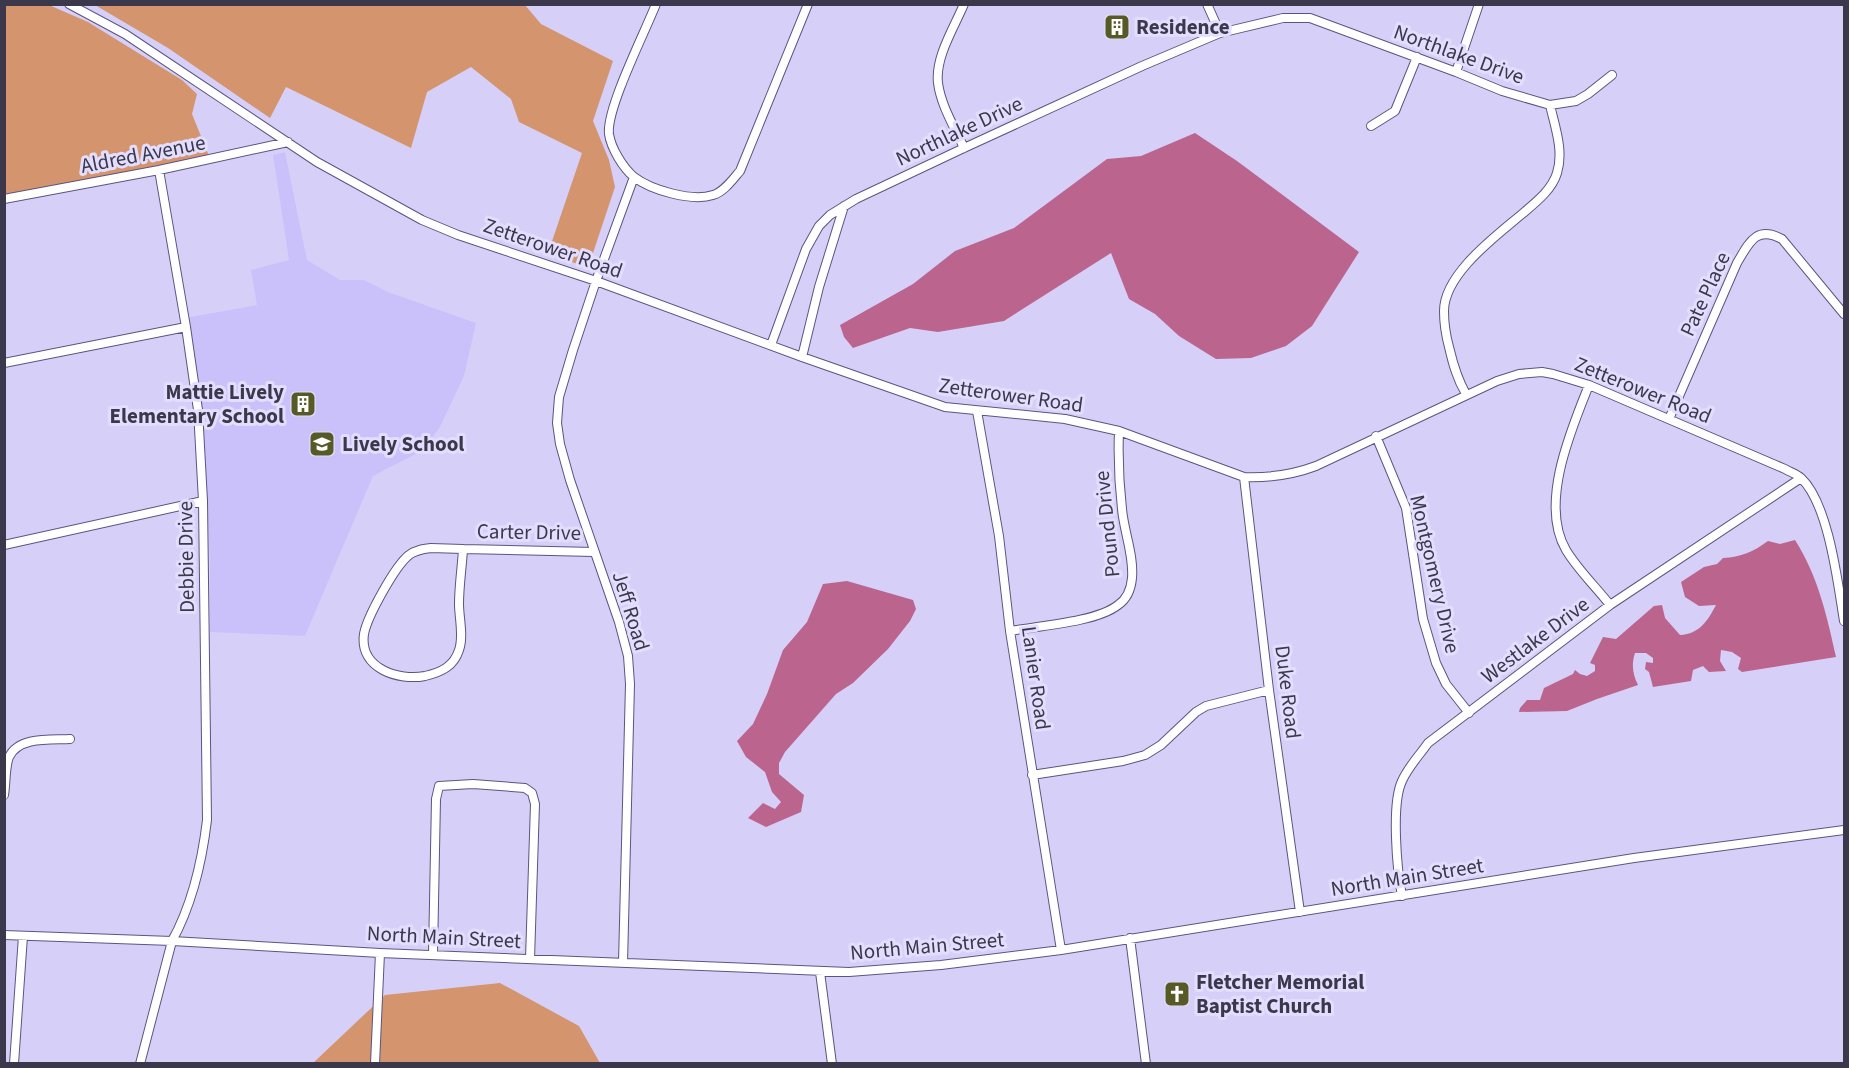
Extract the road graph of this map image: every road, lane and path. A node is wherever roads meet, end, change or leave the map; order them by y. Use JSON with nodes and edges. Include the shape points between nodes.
{"nodes":[{"id":1,"x":69,"y":4,"type":"edge"},
{"id":2,"x":656,"y":4,"type":"edge"},
{"id":3,"x":808,"y":4,"type":"edge"},
{"id":4,"x":964,"y":4,"type":"edge"},
{"id":5,"x":1207,"y":4,"type":"edge"},
{"id":6,"x":1479,"y":4,"type":"edge"},
{"id":7,"x":1220,"y":33,"type":"junction"},
{"id":8,"x":1417,"y":57,"type":"junction"},
{"id":9,"x":1456,"y":72,"type":"junction"},
{"id":10,"x":1612,"y":75,"type":"dead end"},
{"id":11,"x":1550,"y":105,"type":"junction"},
{"id":12,"x":1371,"y":126,"type":"dead end"},
{"id":13,"x":288,"y":142,"type":"junction"},
{"id":14,"x":964,"y":148,"type":"junction"},
{"id":15,"x":159,"y":170,"type":"junction"},
{"id":16,"x":634,"y":177,"type":"junction"},
{"id":17,"x":4,"y":199,"type":"edge"},
{"id":18,"x":844,"y":206,"type":"junction"},
{"id":19,"x":596,"y":281,"type":"junction"},
{"id":20,"x":1845,"y":314,"type":"edge"},
{"id":21,"x":186,"y":327,"type":"junction"},
{"id":22,"x":771,"y":345,"type":"junction"},
{"id":23,"x":802,"y":357,"type":"junction"},
{"id":24,"x":4,"y":363,"type":"edge"},
{"id":25,"x":1589,"y":385,"type":"junction"},
{"id":26,"x":1466,"y":394,"type":"junction"},
{"id":27,"x":977,"y":411,"type":"junction"},
{"id":28,"x":1670,"y":419,"type":"junction"},
{"id":29,"x":1119,"y":431,"type":"junction"},
{"id":30,"x":1377,"y":436,"type":"junction"},
{"id":31,"x":1244,"y":477,"type":"junction"},
{"id":32,"x":1801,"y":478,"type":"junction"},
{"id":33,"x":203,"y":501,"type":"junction"},
{"id":34,"x":4,"y":545,"type":"edge"},
{"id":35,"x":463,"y":549,"type":"junction"},
{"id":36,"x":594,"y":552,"type":"junction"},
{"id":37,"x":1610,"y":605,"type":"junction"},
{"id":38,"x":1845,"y":621,"type":"edge"},
{"id":39,"x":1010,"y":631,"type":"junction"},
{"id":40,"x":1269,"y":690,"type":"junction"},
{"id":41,"x":1469,"y":713,"type":"junction"},
{"id":42,"x":70,"y":739,"type":"dead end"},
{"id":43,"x":1032,"y":775,"type":"junction"},
{"id":44,"x":4,"y":795,"type":"edge"},
{"id":45,"x":1845,"y":830,"type":"edge"},
{"id":46,"x":1401,"y":896,"type":"junction"},
{"id":47,"x":1300,"y":912,"type":"junction"},
{"id":48,"x":4,"y":936,"type":"edge"},
{"id":49,"x":23,"y":936,"type":"junction"},
{"id":50,"x":1130,"y":938,"type":"junction"},
{"id":51,"x":172,"y":941,"type":"junction"},
{"id":52,"x":1061,"y":950,"type":"junction"},
{"id":53,"x":380,"y":952,"type":"junction"},
{"id":54,"x":434,"y":954,"type":"junction"},
{"id":55,"x":530,"y":959,"type":"junction"},
{"id":56,"x":623,"y":963,"type":"junction"},
{"id":57,"x":820,"y":972,"type":"junction"},
{"id":58,"x":15,"y":1064,"type":"edge"},
{"id":59,"x":140,"y":1064,"type":"edge"},
{"id":60,"x":375,"y":1064,"type":"edge"},
{"id":61,"x":832,"y":1064,"type":"edge"},
{"id":62,"x":1146,"y":1064,"type":"edge"}],
"edges":[{"from":1,"to":13,"type":"street","name":"Zetterower Road","via":[[116,28]]},
{"from":2,"to":16,"type":"street","via":[[610,114],[609,134],[617,156]]},
{"from":3,"to":16,"type":"street","via":[[740,171],[727,186],[714,195],[689,198],[672,195]]},
{"from":4,"to":14,"type":"street","via":[[938,74],[942,97]]},
{"from":5,"to":7,"type":"street"},
{"from":6,"to":9,"type":"street"},
{"from":7,"to":8,"type":"street","name":"Northlake Drive","via":[[1282,18],[1310,18]]},
{"from":7,"to":14,"type":"street","name":"Northlake Drive"},
{"from":8,"to":9,"type":"street","name":"Northlake Drive"},
{"from":8,"to":12,"type":"street","via":[[1395,111]]},
{"from":9,"to":11,"type":"street","name":"Northlake Drive"},
{"from":10,"to":11,"type":"street","via":[[1576,101]]},
{"from":11,"to":26,"type":"street","via":[[1560,154],[1552,185],[1479,251],[1448,294],[1444,310],[1446,336],[1458,381]]},
{"from":13,"to":15,"type":"street","name":"Aldred Avenue"},
{"from":13,"to":19,"type":"street","name":"Zetterower Road","via":[[422,220]]},
{"from":14,"to":18,"type":"street","name":"Northlake Drive"},
{"from":15,"to":17,"type":"street","name":"Aldred Avenue"},
{"from":15,"to":21,"type":"street","name":"Debbie Drive"},
{"from":16,"to":19,"type":"street","name":"Jeff Road"},
{"from":18,"to":22,"type":"street","name":"Northlake Drive","via":[[819,226],[806,249]]},
{"from":18,"to":23,"type":"street"},
{"from":19,"to":22,"type":"street","name":"Zetterower Road"},
{"from":19,"to":36,"type":"street","name":"Jeff Road","via":[[559,397],[557,423],[570,480]]},
{"from":20,"to":28,"type":"street","name":"Pate Place","via":[[1782,239],[1761,233],[1750,241],[1737,263]]},
{"from":21,"to":24,"type":"street"},
{"from":21,"to":33,"type":"street","name":"Debbie Drive","via":[[198,410]]},
{"from":22,"to":23,"type":"street","name":"Zetterower Road"},
{"from":23,"to":27,"type":"street","name":"Zetterower Road","via":[[945,407]]},
{"from":25,"to":26,"type":"street","name":"Zetterower Road","via":[[1530,372]]},
{"from":25,"to":28,"type":"street","name":"Zetterower Road"},
{"from":25,"to":37,"type":"street","via":[[1566,441],[1557,528],[1566,550]]},
{"from":26,"to":30,"type":"street","name":"Zetterower Road"},
{"from":27,"to":29,"type":"street","name":"Zetterower Road","via":[[1065,419]]},
{"from":27,"to":39,"type":"street","name":"Lanier Road","via":[[999,536]]},
{"from":28,"to":32,"type":"street","name":"Zetterower Road"},
{"from":29,"to":31,"type":"street","name":"Zetterower Road"},
{"from":29,"to":39,"type":"street","name":"Pound Drive","via":[[1119,471],[1132,566],[1131,588],[1117,606],[1096,616]]},
{"from":30,"to":31,"type":"street","name":"Zetterower Road","via":[[1305,470],[1271,477]]},
{"from":30,"to":41,"type":"street","name":"Montgomery Drive","via":[[1406,508],[1424,619],[1436,663],[1446,684]]},
{"from":31,"to":40,"type":"street","name":"Duke Road"},
{"from":32,"to":37,"type":"street","name":"Westlake Drive"},
{"from":32,"to":38,"type":"street","via":[[1819,508],[1833,551]]},
{"from":33,"to":34,"type":"street"},
{"from":33,"to":51,"type":"street","name":"Debbie Drive","via":[[207,820],[197,880]]},
{"from":35,"to":35,"type":"street","name":"Carter Drive","via":[[419,550],[401,564],[377,602],[364,634],[368,657],[375,666],[407,677],[433,674],[450,666],[460,647]]},
{"from":35,"to":36,"type":"street","name":"Carter Drive"},
{"from":36,"to":56,"type":"street","name":"Jeff Road","via":[[628,656],[630,684]]},
{"from":37,"to":41,"type":"street","name":"Westlake Drive"},
{"from":39,"to":43,"type":"street","name":"Lanier Road"},
{"from":40,"to":43,"type":"street","via":[[1206,706],[1145,755]]},
{"from":40,"to":47,"type":"street","name":"Duke Road"},
{"from":41,"to":46,"type":"street","name":"Westlake Drive","via":[[1428,743],[1401,782],[1396,805]]},
{"from":42,"to":44,"type":"street","via":[[22,744],[14,749]]},
{"from":43,"to":52,"type":"street","name":"Lanier Road"},
{"from":45,"to":46,"type":"street","name":"North Main Street","via":[[1634,858]]},
{"from":46,"to":47,"type":"street","name":"North Main Street"},
{"from":47,"to":50,"type":"street","name":"North Main Street"},
{"from":48,"to":49,"type":"street","name":"North Main Street"},
{"from":49,"to":51,"type":"street","name":"North Main Street"},
{"from":49,"to":58,"type":"street"},
{"from":50,"to":52,"type":"street","name":"North Main Street"},
{"from":50,"to":62,"type":"street"},
{"from":51,"to":53,"type":"street","name":"North Main Street"},
{"from":51,"to":59,"type":"street","name":"Debbie Drive"},
{"from":52,"to":57,"type":"street","name":"North Main Street","via":[[941,965]]},
{"from":53,"to":54,"type":"street","name":"North Main Street"},
{"from":53,"to":60,"type":"street"},
{"from":54,"to":55,"type":"street","name":"North Main Street"},
{"from":54,"to":55,"type":"street","via":[[436,799],[439,786],[473,784],[525,788],[532,793],[535,804]]},
{"from":55,"to":56,"type":"street","name":"North Main Street"},
{"from":56,"to":57,"type":"street","name":"North Main Street"},
{"from":57,"to":61,"type":"street"}]}
